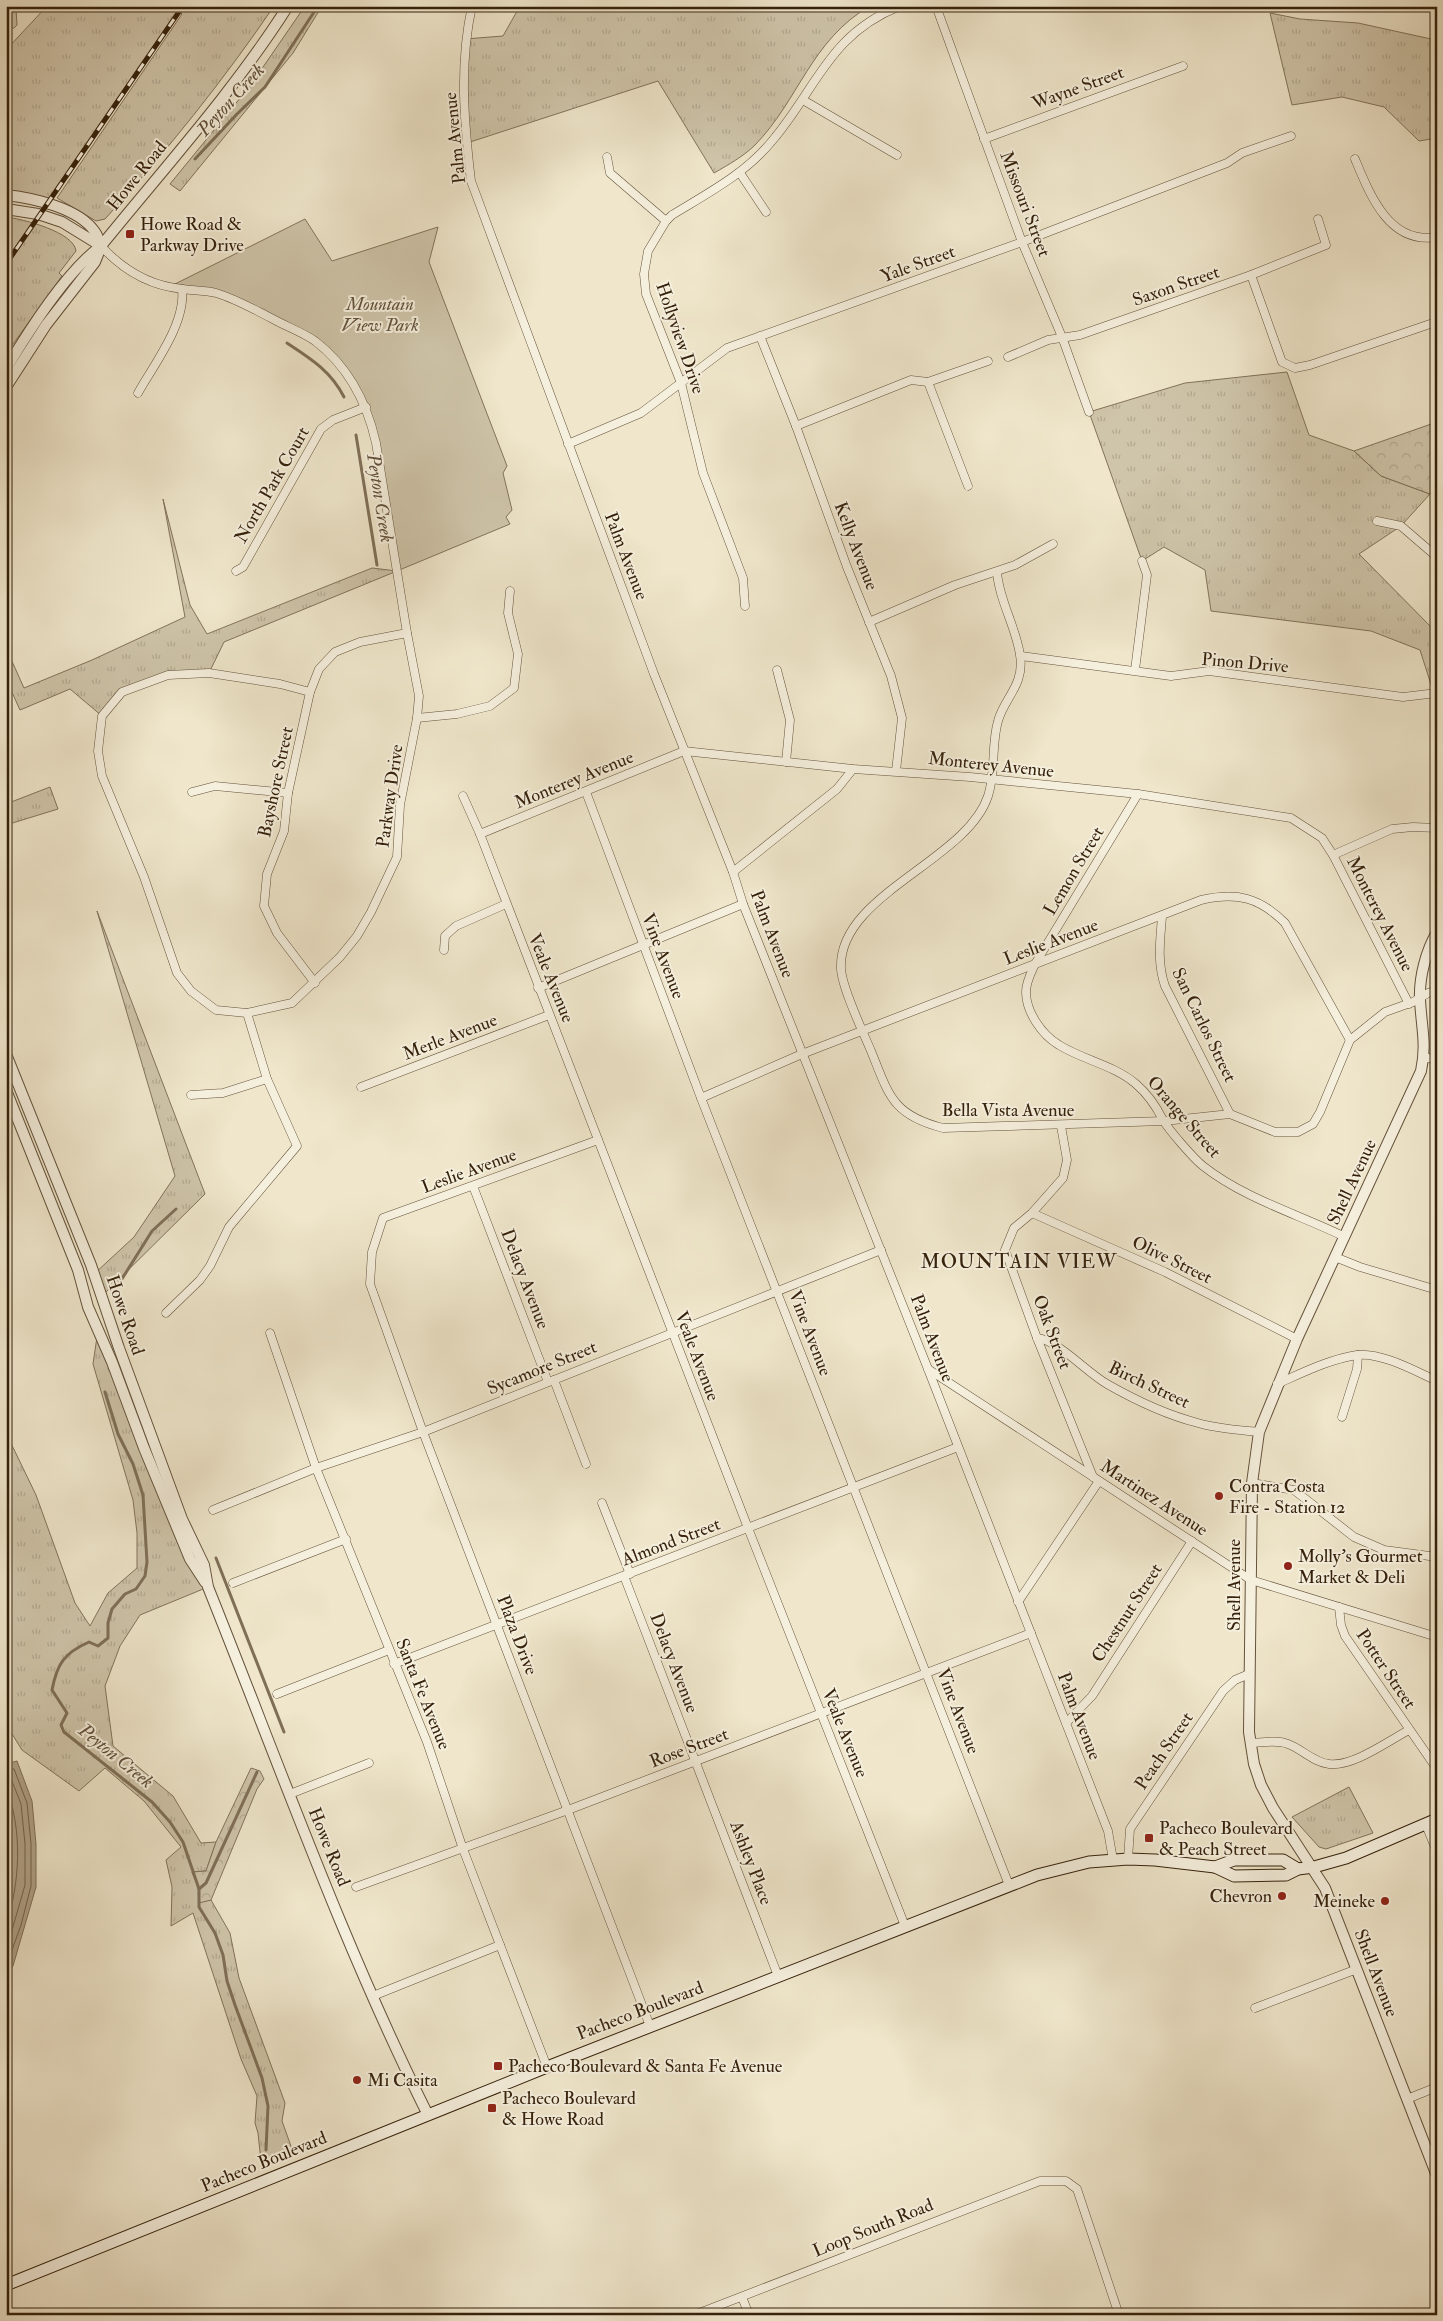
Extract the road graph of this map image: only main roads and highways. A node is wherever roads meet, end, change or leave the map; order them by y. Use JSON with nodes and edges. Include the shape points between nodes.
{"nodes":[{"id":1,"x":1437,"y":1819,"type":"edge"},
{"id":2,"x":6,"y":2285,"type":"edge"}],
"edges":[{"from":1,"to":2,"type":"main road","name":"Pacheco Boulevard","via":[[1346,1858],[1298,1869],[1286,1875],[1234,1876],[1215,1867],[1128,1859],[1062,1868],[1009,1885]]}]}
